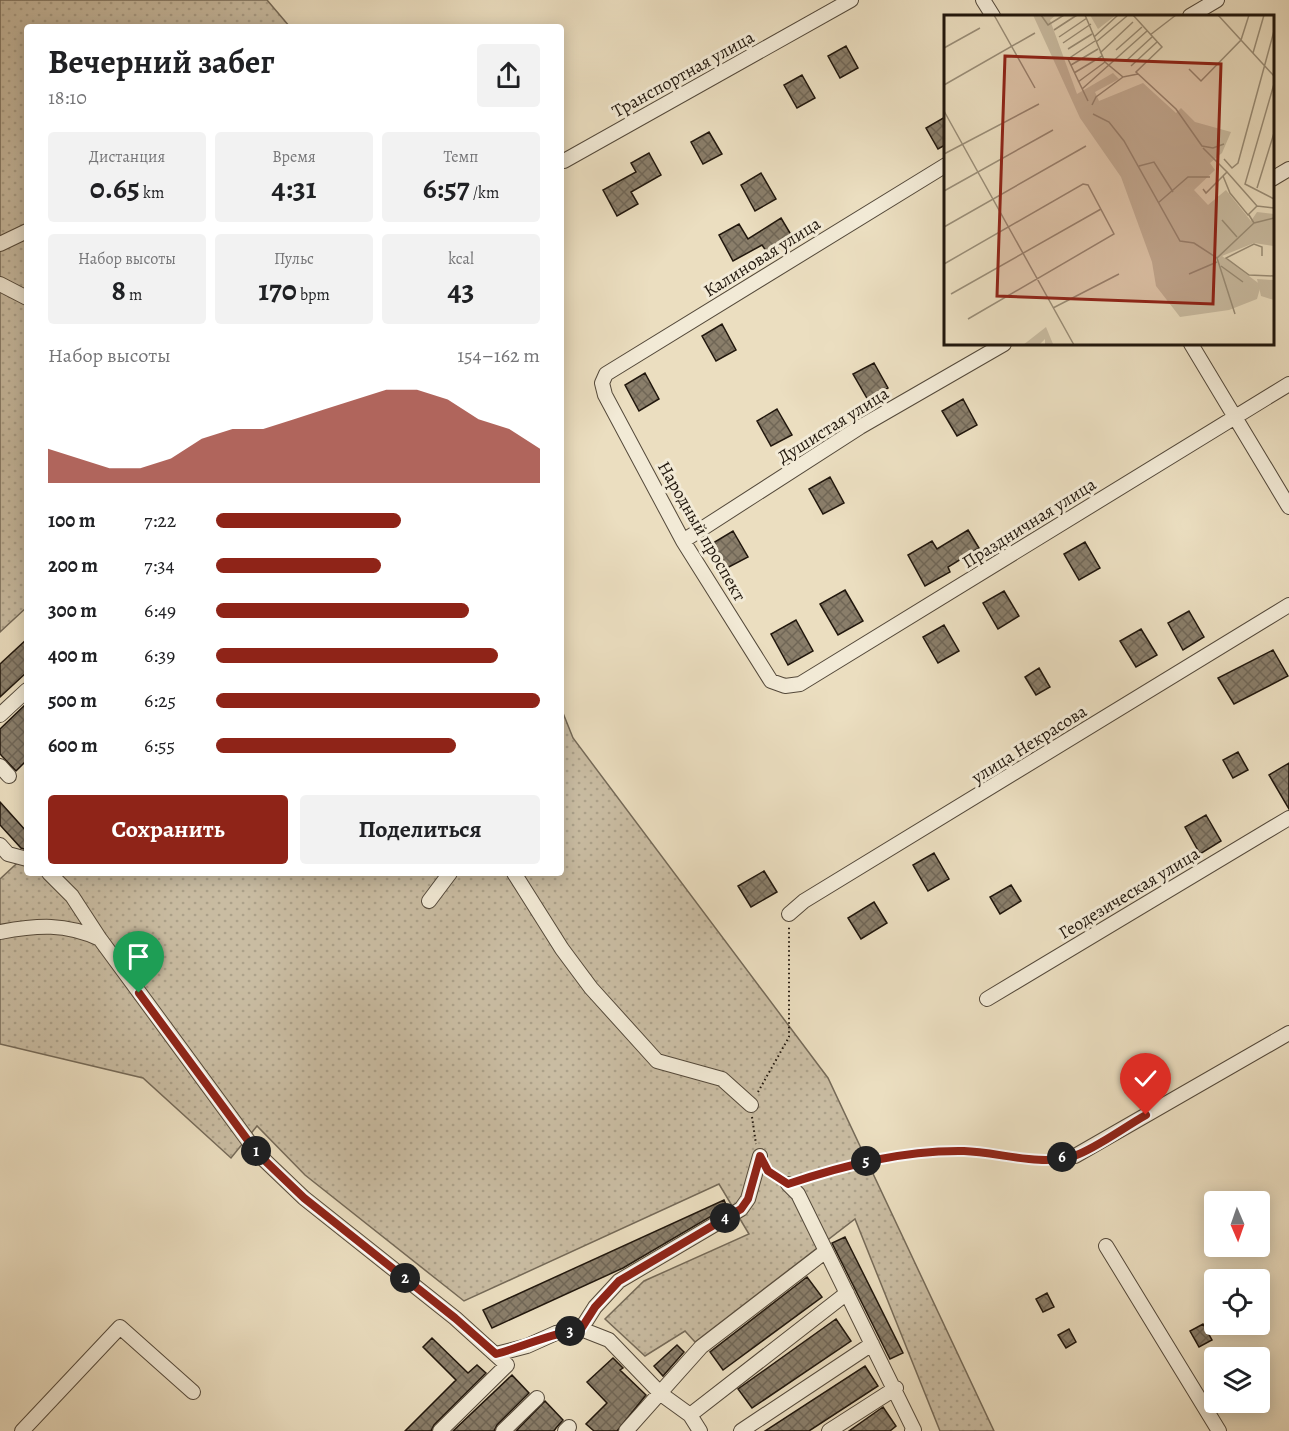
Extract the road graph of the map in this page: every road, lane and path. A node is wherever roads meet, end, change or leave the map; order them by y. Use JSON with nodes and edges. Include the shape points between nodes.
{"nodes":[{"id":1,"x":851,"y":0,"type":"edge"},
{"id":2,"x":983,"y":0,"type":"edge"},
{"id":3,"x":1217,"y":0,"type":"edge"},
{"id":4,"x":992,"y":15,"type":"edge"},
{"id":5,"x":1192,"y":15,"type":"edge"},
{"id":6,"x":564,"y":161,"type":"dead end"},
{"id":7,"x":944,"y":166,"type":"edge"},
{"id":8,"x":1289,"y":169,"type":"edge"},
{"id":9,"x":1274,"y":178,"type":"edge"},
{"id":10,"x":24,"y":232,"type":"edge"},
{"id":11,"x":0,"y":244,"type":"edge"},
{"id":12,"x":0,"y":284,"type":"edge"},
{"id":13,"x":24,"y":296,"type":"edge"},
{"id":14,"x":1002,"y":345,"type":"edge"},
{"id":15,"x":1192,"y":345,"type":"edge"},
{"id":16,"x":602,"y":383,"type":"joint"},
{"id":17,"x":1289,"y":384,"type":"edge"},
{"id":18,"x":1236,"y":417,"type":"junction"},
{"id":19,"x":1289,"y":507,"type":"edge"},
{"id":20,"x":683,"y":541,"type":"junction"},
{"id":21,"x":1289,"y":605,"type":"edge"},
{"id":22,"x":785,"y":686,"type":"joint"},
{"id":23,"x":24,"y":693,"type":"edge"},
{"id":24,"x":0,"y":715,"type":"edge"},
{"id":25,"x":1289,"y":818,"type":"edge"},
{"id":26,"x":0,"y":845,"type":"edge"},
{"id":27,"x":24,"y":858,"type":"edge"},
{"id":28,"x":52,"y":876,"type":"edge"},
{"id":29,"x":448,"y":876,"type":"edge"},
{"id":30,"x":516,"y":876,"type":"edge"},
{"id":31,"x":429,"y":901,"type":"dead end"},
{"id":32,"x":789,"y":914,"type":"joint"},
{"id":33,"x":0,"y":932,"type":"edge"},
{"id":34,"x":100,"y":939,"type":"junction"},
{"id":35,"x":987,"y":999,"type":"dead end"},
{"id":36,"x":1289,"y":1033,"type":"edge"},
{"id":37,"x":751,"y":1105,"type":"junction"},
{"id":38,"x":760,"y":1156,"type":"joint"},
{"id":39,"x":1075,"y":1156,"type":"joint"},
{"id":40,"x":788,"y":1184,"type":"joint"},
{"id":41,"x":1106,"y":1246,"type":"dead end"},
{"id":42,"x":826,"y":1251,"type":"junction"},
{"id":43,"x":847,"y":1293,"type":"junction"},
{"id":44,"x":581,"y":1329,"type":"junction"},
{"id":45,"x":872,"y":1344,"type":"junction"},
{"id":46,"x":496,"y":1354,"type":"junction"},
{"id":47,"x":896,"y":1388,"type":"junction"},
{"id":48,"x":193,"y":1392,"type":"dead end"},
{"id":49,"x":661,"y":1394,"type":"junction"},
{"id":50,"x":537,"y":1398,"type":"dead end"},
{"id":51,"x":690,"y":1415,"type":"junction"},
{"id":52,"x":22,"y":1431,"type":"edge"},
{"id":53,"x":440,"y":1431,"type":"edge"},
{"id":54,"x":503,"y":1431,"type":"edge"},
{"id":55,"x":626,"y":1431,"type":"edge"},
{"id":56,"x":700,"y":1431,"type":"edge"},
{"id":57,"x":741,"y":1431,"type":"edge"},
{"id":58,"x":829,"y":1431,"type":"edge"},
{"id":59,"x":912,"y":1431,"type":"edge"},
{"id":60,"x":1219,"y":1431,"type":"edge"}],
"edges":[{"from":1,"to":6,"type":"street","name":"Транспортная улица"},
{"from":2,"to":4,"type":"street"},
{"from":3,"to":5,"type":"street"},
{"from":7,"to":16,"type":"street","name":"Калиновая улица","via":[[606,374]]},
{"from":8,"to":9,"type":"street"},
{"from":10,"to":11,"type":"street"},
{"from":12,"to":13,"type":"street"},
{"from":14,"to":20,"type":"street","name":"Душистая улица","via":[[860,427]]},
{"from":15,"to":18,"type":"street"},
{"from":16,"to":20,"type":"street","name":"Народный проспект"},
{"from":17,"to":18,"type":"street","name":"Праздничная улица"},
{"from":18,"to":19,"type":"street"},
{"from":18,"to":22,"type":"street","name":"Праздничная улица","via":[[800,684]]},
{"from":20,"to":22,"type":"street","name":"Народный проспект","via":[[771,681]]},
{"from":21,"to":32,"type":"street","name":"улица Некрасова","via":[[804,901]]},
{"from":23,"to":24,"type":"street"},
{"from":25,"to":35,"type":"street","name":"Геодезическая улица"},
{"from":26,"to":27,"type":"street","via":[[8,854]]},
{"from":28,"to":34,"type":"street","via":[[72,897]]},
{"from":29,"to":31,"type":"street"},
{"from":30,"to":37,"type":"street","via":[[591,988],[657,1061],[722,1079]]},
{"from":32,"to":37,"type":"path","via":[[789,1037]]},
{"from":33,"to":34,"type":"street","via":[[34,925],[78,929]]},
{"from":34,"to":46,"type":"street","via":[[258,1154],[304,1198]]},
{"from":36,"to":39,"type":"street"},
{"from":37,"to":38,"type":"path"},
{"from":38,"to":44,"type":"street","via":[[748,1199],[741,1209],[619,1281]]},
{"from":39,"to":40,"type":"path","via":[[1025,1158],[964,1151],[890,1157],[843,1166]]},
{"from":40,"to":42,"type":"street","via":[[798,1194]]},
{"from":41,"to":60,"type":"street"},
{"from":42,"to":43,"type":"street"},
{"from":42,"to":49,"type":"street","via":[[701,1347]]},
{"from":43,"to":45,"type":"street"},
{"from":43,"to":51,"type":"street"},
{"from":44,"to":46,"type":"street","via":[[556,1333]]},
{"from":44,"to":49,"type":"street","via":[[609,1340]]},
{"from":45,"to":47,"type":"street"},
{"from":45,"to":57,"type":"street"},
{"from":46,"to":53,"type":"street","via":[[507,1365]]},
{"from":47,"to":58,"type":"street"},
{"from":47,"to":59,"type":"street"},
{"from":48,"to":52,"type":"street","via":[[120,1326]]},
{"from":49,"to":51,"type":"street"},
{"from":49,"to":55,"type":"street"},
{"from":50,"to":54,"type":"street"},
{"from":51,"to":56,"type":"street"}]}
